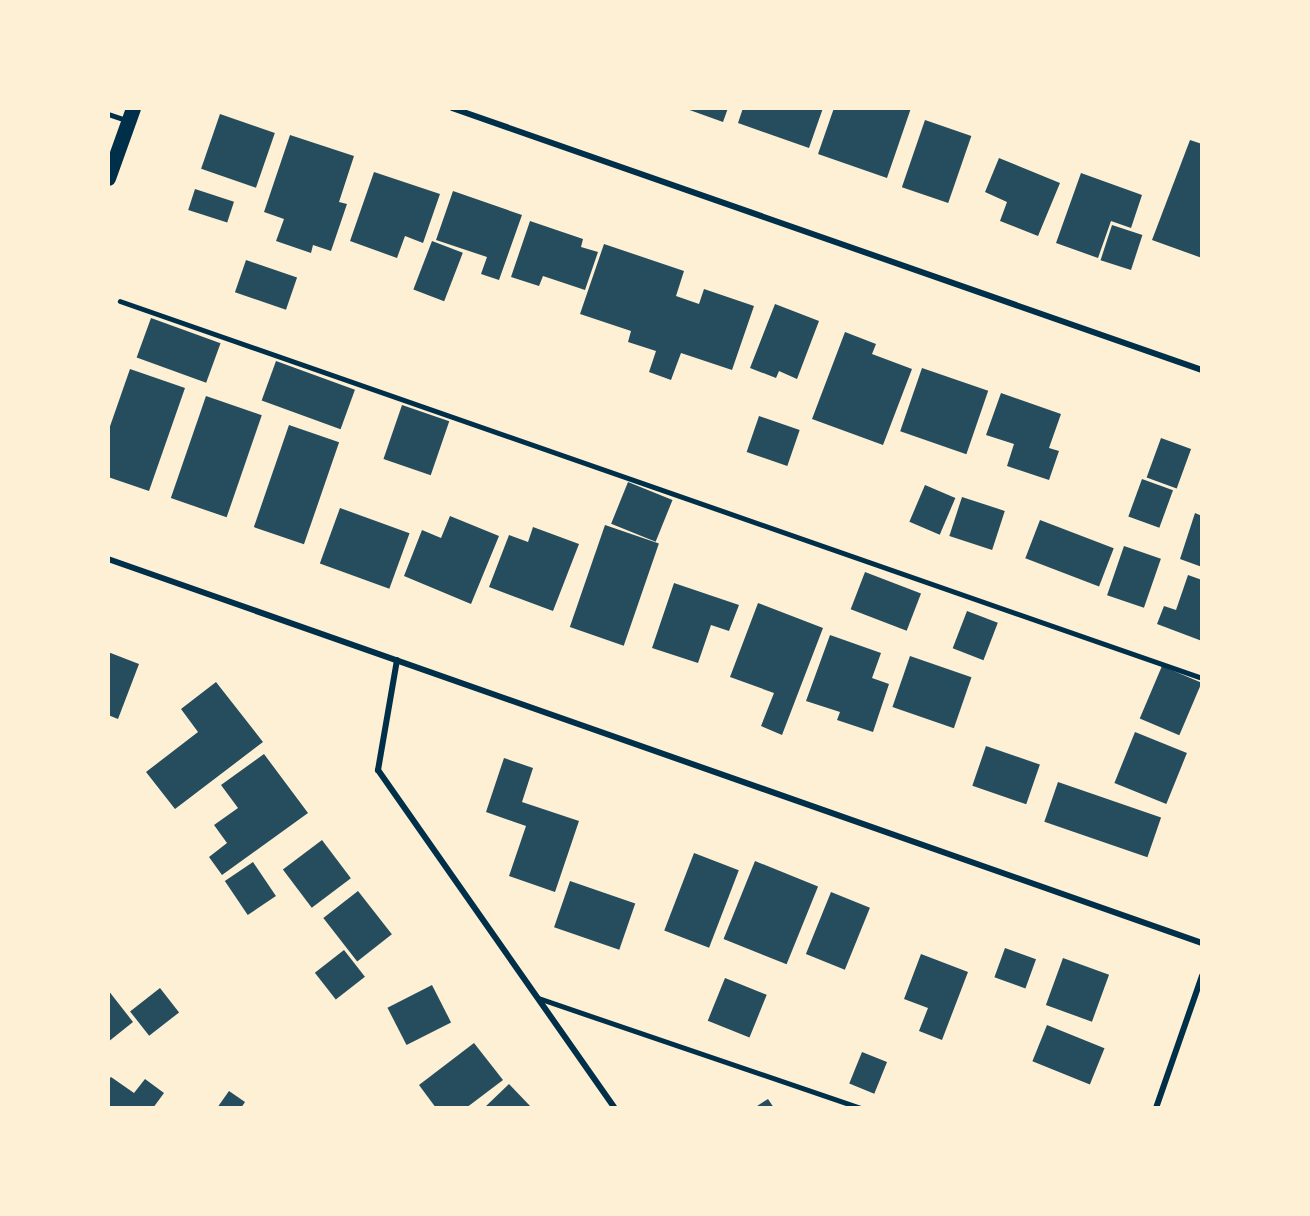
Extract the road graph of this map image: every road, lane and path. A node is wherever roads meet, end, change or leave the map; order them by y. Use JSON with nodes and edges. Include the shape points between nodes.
{"nodes":[{"id":1,"x":452,"y":108,"type":"edge"},
{"id":2,"x":108,"y":114,"type":"edge"},
{"id":3,"x":131,"y":115,"type":"edge"},
{"id":4,"x":108,"y":178,"type":"edge"},
{"id":5,"x":120,"y":301,"type":"dead end"},
{"id":6,"x":1202,"y":370,"type":"edge"},
{"id":7,"x":108,"y":559,"type":"edge"},
{"id":8,"x":397,"y":660,"type":"junction"},
{"id":9,"x":1202,"y":678,"type":"edge"},
{"id":10,"x":1202,"y":944,"type":"edge"},
{"id":11,"x":1202,"y":976,"type":"edge"},
{"id":12,"x":538,"y":998,"type":"junction"},
{"id":13,"x":615,"y":1108,"type":"edge"},
{"id":14,"x":861,"y":1108,"type":"edge"},
{"id":15,"x":1156,"y":1108,"type":"edge"}],
"edges":[{"from":1,"to":6,"type":"street"},
{"from":2,"to":3,"type":"lane"},
{"from":3,"to":4,"type":"main road"},
{"from":5,"to":9,"type":"lane"},
{"from":7,"to":8,"type":"street"},
{"from":8,"to":10,"type":"street"},
{"from":8,"to":12,"type":"street","via":[[378,770]]},
{"from":11,"to":15,"type":"street"},
{"from":12,"to":13,"type":"street"},
{"from":12,"to":14,"type":"lane"}]}
